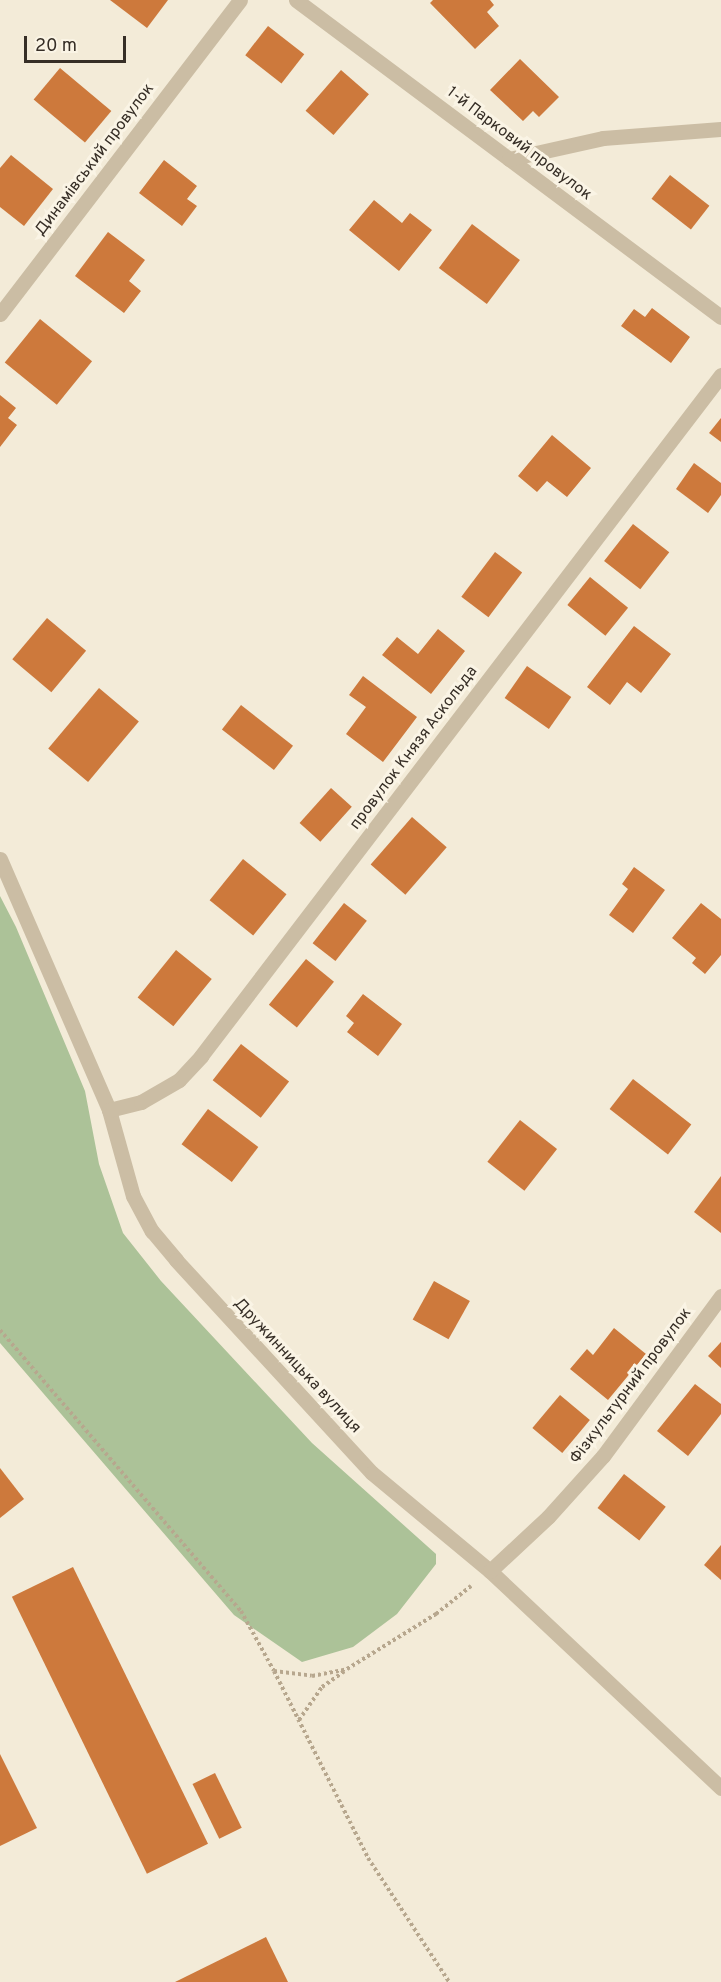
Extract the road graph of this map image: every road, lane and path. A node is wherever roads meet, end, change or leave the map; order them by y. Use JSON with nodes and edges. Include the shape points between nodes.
{"nodes":[{"id":1,"x":240,"y":0,"type":"edge"},
{"id":2,"x":296,"y":0,"type":"edge"},
{"id":3,"x":721,"y":129,"type":"edge"},
{"id":4,"x":509,"y":159,"type":"junction"},
{"id":5,"x":0,"y":314,"type":"edge"},
{"id":6,"x":721,"y":317,"type":"edge"},
{"id":7,"x":721,"y":375,"type":"edge"},
{"id":8,"x":0,"y":859,"type":"edge"},
{"id":9,"x":109,"y":1110,"type":"junction"},
{"id":10,"x":721,"y":1296,"type":"edge"},
{"id":11,"x":0,"y":1330,"type":"edge"},
{"id":12,"x":490,"y":1571,"type":"junction"},
{"id":13,"x":347,"y":1669,"type":"junction"},
{"id":14,"x":274,"y":1671,"type":"junction"},
{"id":15,"x":299,"y":1720,"type":"junction"},
{"id":16,"x":721,"y":1788,"type":"edge"},
{"id":17,"x":449,"y":1982,"type":"edge"}],
"edges":[{"from":1,"to":5,"type":"street","name":"Динамівський провулок"},
{"from":2,"to":4,"type":"street","name":"1-й Парковий провулок"},
{"from":3,"to":4,"type":"street","via":[[603,138]]},
{"from":4,"to":6,"type":"street","name":"1-й Парковий провулок"},
{"from":7,"to":9,"type":"street","name":"провулок Князя Аскольда","via":[[201,1056],[179,1080],[141,1102]]},
{"from":8,"to":9,"type":"street","name":"Дружинницька вулиця"},
{"from":9,"to":12,"type":"street","name":"Дружинницька вулиця","via":[[133,1196],[152,1231],[372,1473]]},
{"from":10,"to":12,"type":"street","name":"Фізкультурний провулок","via":[[603,1456],[548,1517]]},
{"from":11,"to":14,"type":"path","via":[[241,1611]]},
{"from":12,"to":13,"type":"path","via":[[436,1614]]},
{"from":12,"to":16,"type":"street","name":"Дружинницька вулиця"},
{"from":13,"to":14,"type":"path","via":[[312,1676]]},
{"from":13,"to":15,"type":"path","via":[[322,1687]]},
{"from":14,"to":15,"type":"path"},
{"from":15,"to":17,"type":"path","via":[[368,1858]]}]}
